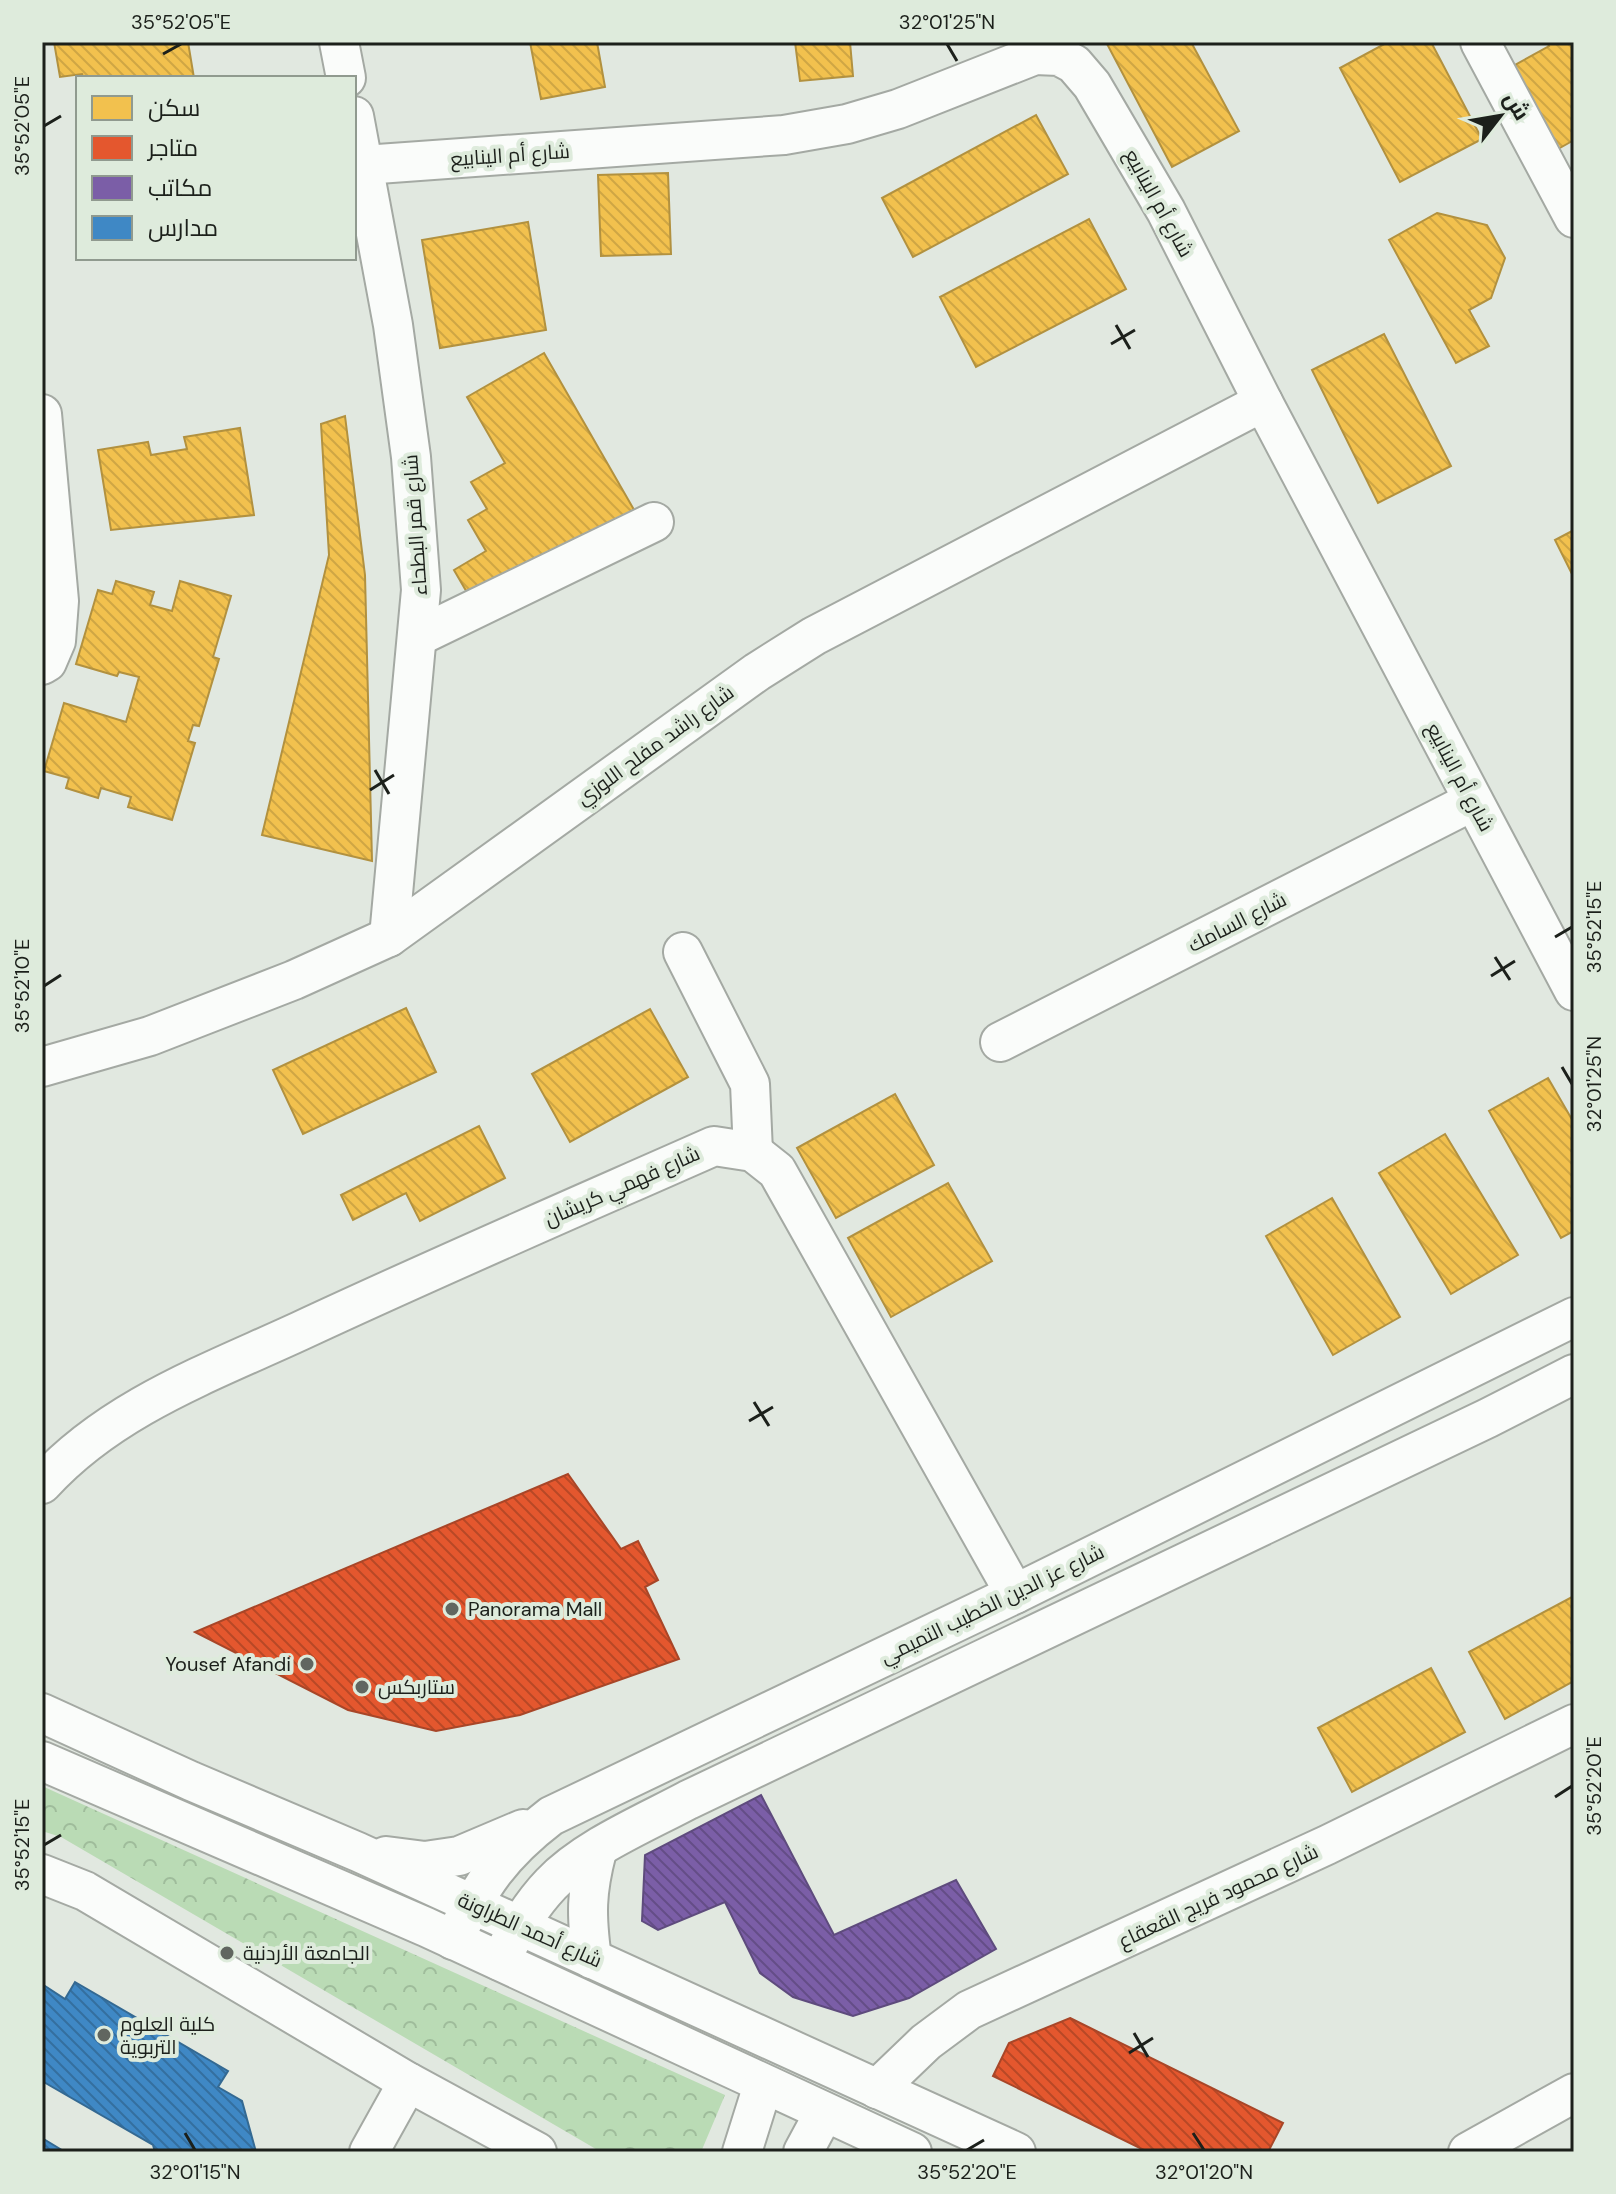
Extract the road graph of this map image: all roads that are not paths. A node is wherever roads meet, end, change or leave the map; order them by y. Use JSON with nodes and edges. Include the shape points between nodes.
{"nodes":[{"id":1,"x":339,"y":42,"type":"edge"},
{"id":2,"x":1480,"y":42,"type":"edge"},
{"id":3,"x":346,"y":76,"type":"edge"},
{"id":4,"x":356,"y":126,"type":"edge"},
{"id":5,"x":364,"y":165,"type":"junction"},
{"id":6,"x":1574,"y":218,"type":"edge"},
{"id":7,"x":1263,"y":402,"type":"junction"},
{"id":8,"x":42,"y":414,"type":"edge"},
{"id":9,"x":654,"y":522,"type":"dead end"},
{"id":10,"x":417,"y":637,"type":"junction"},
{"id":11,"x":42,"y":665,"type":"edge"},
{"id":12,"x":1473,"y":801,"type":"junction"},
{"id":13,"x":389,"y":937,"type":"junction"},
{"id":14,"x":683,"y":952,"type":"dead end"},
{"id":15,"x":1574,"y":991,"type":"edge"},
{"id":16,"x":1000,"y":1042,"type":"dead end"},
{"id":17,"x":42,"y":1067,"type":"edge"},
{"id":18,"x":753,"y":1152,"type":"junction"},
{"id":19,"x":1574,"y":1317,"type":"edge"},
{"id":20,"x":1574,"y":1374,"type":"edge"},
{"id":21,"x":42,"y":1484,"type":"edge"},
{"id":22,"x":1015,"y":1594,"type":"junction"},
{"id":23,"x":42,"y":1713,"type":"edge"},
{"id":24,"x":1574,"y":1724,"type":"edge"},
{"id":25,"x":42,"y":1761,"type":"edge"},
{"id":26,"x":551,"y":1816,"type":"junction"},
{"id":27,"x":597,"y":1851,"type":"junction"},
{"id":28,"x":358,"y":1852,"type":"junction"},
{"id":29,"x":42,"y":1874,"type":"edge"},
{"id":30,"x":471,"y":1905,"type":"junction"},
{"id":31,"x":518,"y":1926,"type":"junction"},
{"id":32,"x":453,"y":1940,"type":"junction"},
{"id":33,"x":592,"y":1959,"type":"junction"},
{"id":34,"x":500,"y":1961,"type":"junction"},
{"id":35,"x":408,"y":2082,"type":"junction"},
{"id":36,"x":763,"y":2085,"type":"junction"},
{"id":37,"x":877,"y":2089,"type":"junction"},
{"id":38,"x":1574,"y":2093,"type":"edge"},
{"id":39,"x":824,"y":2113,"type":"junction"},
{"id":40,"x":369,"y":2152,"type":"edge"},
{"id":41,"x":537,"y":2152,"type":"edge"},
{"id":42,"x":742,"y":2152,"type":"edge"},
{"id":43,"x":803,"y":2152,"type":"edge"},
{"id":44,"x":912,"y":2152,"type":"edge"},
{"id":45,"x":1016,"y":2152,"type":"edge"},
{"id":46,"x":1468,"y":2152,"type":"edge"}],
"edges":[{"from":1,"to":3,"type":"street"},
{"from":2,"to":6,"type":"street"},
{"from":4,"to":5,"type":"street","name":"شارع قمر البطحاء"},
{"from":5,"to":7,"type":"street","name":"شارع أم الينابيع","via":[[784,135],[898,109],[1035,55],[1059,56],[1092,85],[1166,211]]},
{"from":5,"to":10,"type":"street","name":"شارع قمر البطحاء","via":[[411,457],[421,590]]},
{"from":7,"to":12,"type":"street","name":"شارع أم الينابيع"},
{"from":7,"to":13,"type":"street","name":"شارع راشد مفلح اللوزي","via":[[814,636]]},
{"from":8,"to":11,"type":"street","via":[[59,601],[56,641]]},
{"from":9,"to":10,"type":"street"},
{"from":10,"to":13,"type":"street","name":"شارع قمر البطحاء"},
{"from":12,"to":15,"type":"street","name":"شارع أم الينابيع"},
{"from":12,"to":16,"type":"street","name":"شارع السامك"},
{"from":13,"to":17,"type":"street","name":"شارع راشد مفلح اللوزي","via":[[150,1036]]},
{"from":14,"to":18,"type":"street","via":[[750,1084]]},
{"from":18,"to":21,"type":"street","name":"شارع فهمي كريشان","via":[[714,1146],[397,1286],[147,1403],[97,1432]]},
{"from":18,"to":22,"type":"street","via":[[777,1171]]},
{"from":19,"to":22,"type":"street","name":"شارع عز الدين الخطيب التميمي"},
{"from":20,"to":27,"type":"street","via":[[688,1800]]},
{"from":22,"to":26,"type":"street","name":"شارع عز الدين الخطيب التميمي"},
{"from":23,"to":28,"type":"street","name":"شارع أحمد الطراونة"},
{"from":24,"to":37,"type":"street","name":"شارع محمود فريج القعقاع","via":[[969,2010]]},
{"from":25,"to":32,"type":"street","name":"شارع أحمد الطراونة"},
{"from":26,"to":28,"type":"street","via":[[459,1856],[425,1861]]},
{"from":26,"to":30,"type":"street","name":"شارع عز الدين الخطيب التميمي","via":[[509,1850]]},
{"from":27,"to":31,"type":"street","via":[[553,1881]]},
{"from":27,"to":33,"type":"street","via":[[586,1908]]},
{"from":28,"to":30,"type":"street","name":"شارع أحمد الطراونة"},
{"from":29,"to":35,"type":"street","via":[[85,1891]]},
{"from":30,"to":31,"type":"street","name":"شارع أحمد الطراونة"},
{"from":30,"to":32,"type":"street","name":"شارع عز الدين الخطيب التميمي"},
{"from":31,"to":33,"type":"street","name":"شارع أحمد الطراونة"},
{"from":31,"to":34,"type":"street"},
{"from":32,"to":34,"type":"street","name":"شارع أحمد الطراونة"},
{"from":33,"to":37,"type":"street","name":"شارع أحمد الطراونة"},
{"from":34,"to":36,"type":"street","name":"شارع أحمد الطراونة"},
{"from":35,"to":40,"type":"street"},
{"from":35,"to":41,"type":"street"},
{"from":36,"to":39,"type":"street","name":"شارع أحمد الطراونة"},
{"from":36,"to":42,"type":"street"},
{"from":37,"to":45,"type":"street","name":"شارع أحمد الطراونة"},
{"from":38,"to":46,"type":"street"},
{"from":39,"to":43,"type":"street"},
{"from":39,"to":44,"type":"street","name":"شارع أحمد الطراونة"}]}
